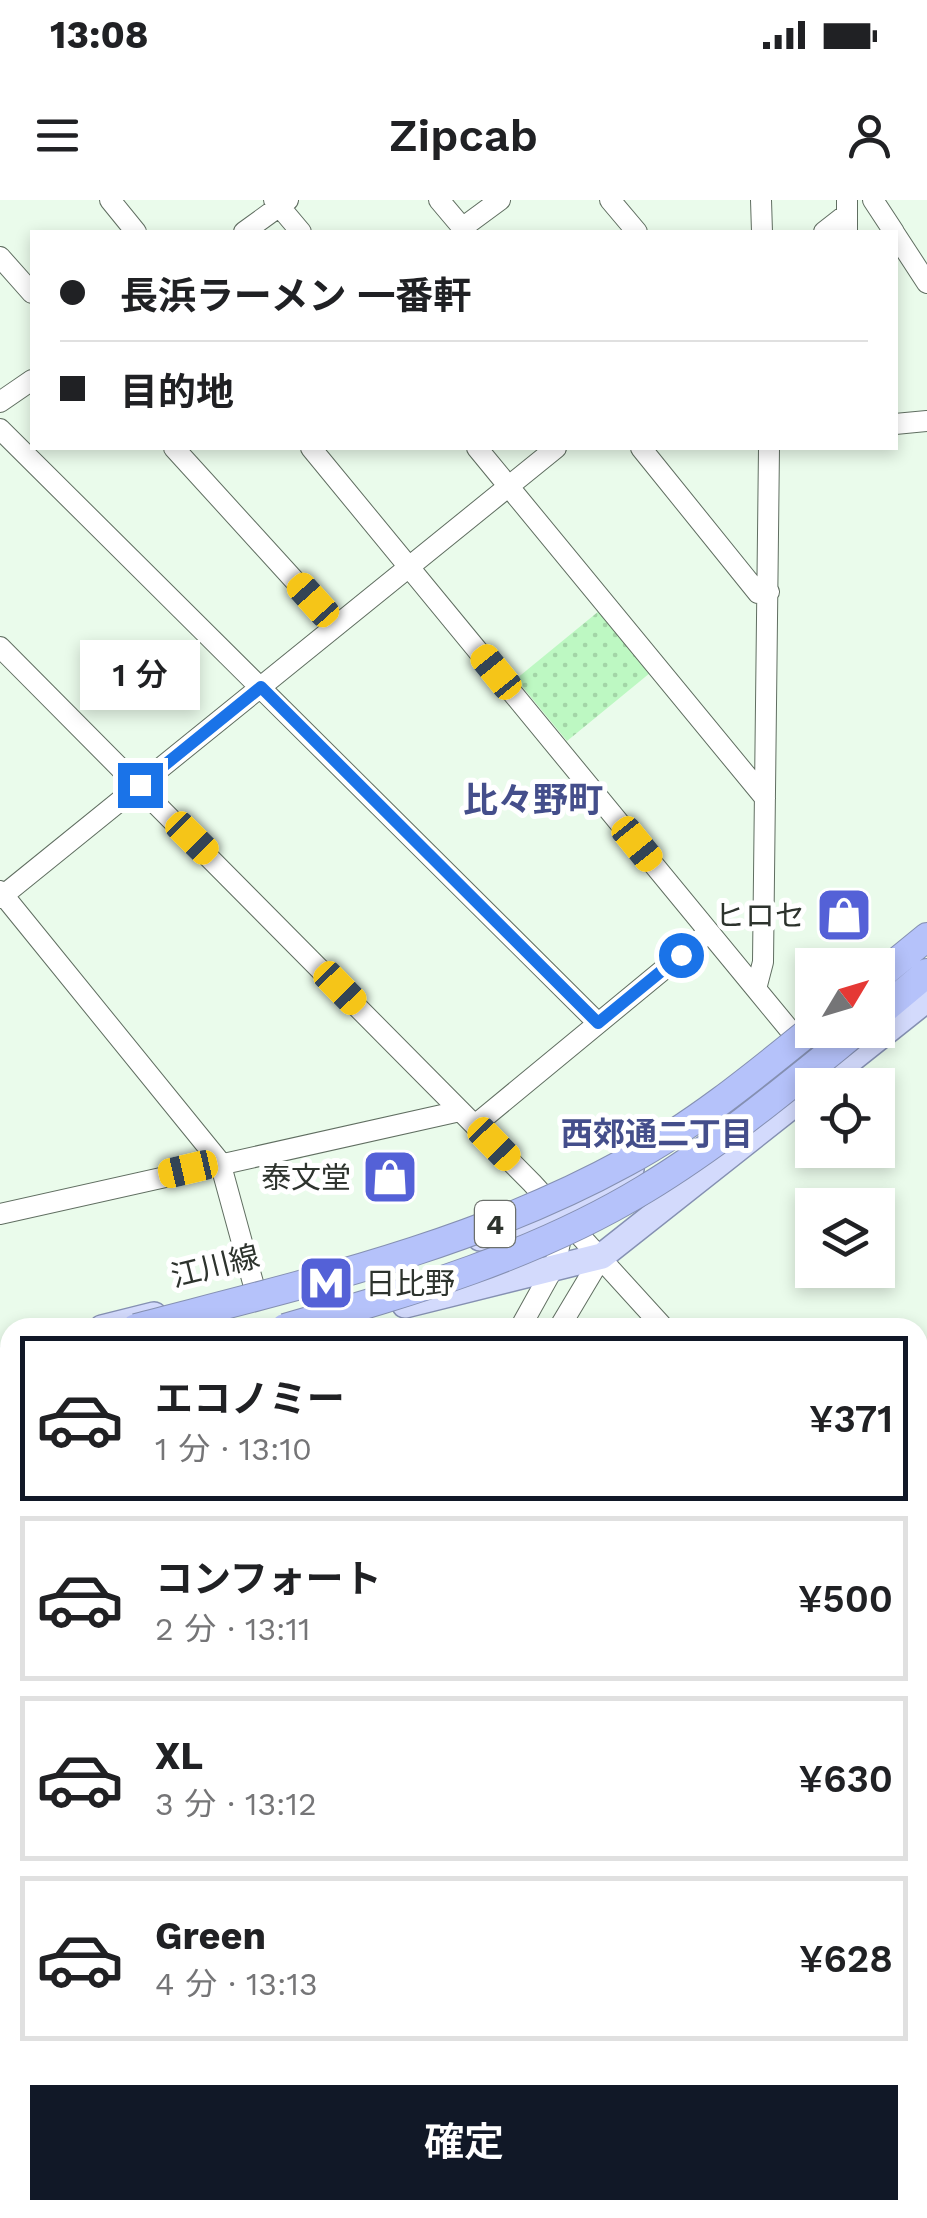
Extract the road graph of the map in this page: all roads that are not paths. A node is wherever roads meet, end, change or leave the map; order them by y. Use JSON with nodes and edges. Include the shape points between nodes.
{"nodes":[{"id":1,"x":110,"y":200,"type":"edge"},
{"id":2,"x":439,"y":200,"type":"edge"},
{"id":3,"x":500,"y":200,"type":"edge"},
{"id":4,"x":610,"y":200,"type":"edge"},
{"id":5,"x":762,"y":200,"type":"edge"},
{"id":6,"x":873,"y":200,"type":"edge"},
{"id":7,"x":280,"y":202,"type":"edge"},
{"id":8,"x":134,"y":230,"type":"edge"},
{"id":9,"x":246,"y":230,"type":"edge"},
{"id":10,"x":300,"y":230,"type":"edge"},
{"id":11,"x":464,"y":230,"type":"edge"},
{"id":12,"x":635,"y":230,"type":"edge"},
{"id":13,"x":762,"y":230,"type":"edge"},
{"id":14,"x":892,"y":230,"type":"edge"},
{"id":15,"x":898,"y":239,"type":"edge"},
{"id":16,"x":0,"y":257,"type":"edge"},
{"id":17,"x":927,"y":283,"type":"edge"},
{"id":18,"x":30,"y":291,"type":"edge"},
{"id":19,"x":30,"y":381,"type":"edge"},
{"id":20,"x":0,"y":402,"type":"edge"},
{"id":21,"x":927,"y":422,"type":"edge"},
{"id":22,"x":898,"y":424,"type":"edge"},
{"id":23,"x":0,"y":429,"type":"edge"},
{"id":24,"x":176,"y":450,"type":"edge"},
{"id":25,"x":313,"y":450,"type":"edge"},
{"id":26,"x":479,"y":450,"type":"edge"},
{"id":27,"x":553,"y":450,"type":"edge"},
{"id":28,"x":643,"y":450,"type":"edge"},
{"id":29,"x":768,"y":450,"type":"edge"},
{"id":30,"x":508,"y":486,"type":"junction"},
{"id":31,"x":409,"y":567,"type":"junction"},
{"id":32,"x":770,"y":592,"type":"junction"},
{"id":33,"x":336,"y":626,"type":"junction"},
{"id":34,"x":0,"y":647,"type":"edge"},
{"id":35,"x":261,"y":687,"type":"junction"},
{"id":36,"x":140,"y":785,"type":"junction"},
{"id":37,"x":765,"y":798,"type":"junction"},
{"id":38,"x":1,"y":895,"type":"edge"},
{"id":39,"x":709,"y":932,"type":"junction"},
{"id":40,"x":927,"y":934,"type":"edge"},
{"id":41,"x":895,"y":961,"type":"edge"},
{"id":42,"x":927,"y":973,"type":"edge"},
{"id":43,"x":756,"y":988,"type":"junction"},
{"id":44,"x":927,"y":999,"type":"edge"},
{"id":45,"x":895,"y":1000,"type":"edge"},
{"id":46,"x":795,"y":1021,"type":"edge"},
{"id":47,"x":598,"y":1023,"type":"junction"},
{"id":48,"x":795,"y":1042,"type":"edge"},
{"id":49,"x":795,"y":1042,"type":"edge"},
{"id":50,"x":835,"y":1048,"type":"edge"},
{"id":51,"x":840,"y":1068,"type":"edge"},
{"id":52,"x":795,"y":1103,"type":"edge"},
{"id":53,"x":467,"y":1118,"type":"junction"},
{"id":54,"x":220,"y":1162,"type":"junction"},
{"id":55,"x":0,"y":1214,"type":"edge"},
{"id":56,"x":566,"y":1218,"type":"junction"},
{"id":57,"x":602,"y":1256,"type":"junction"},
{"id":58,"x":556,"y":1265,"type":"junction"},
{"id":59,"x":255,"y":1290,"type":"junction"},
{"id":60,"x":142,"y":1318,"type":"edge"},
{"id":61,"x":173,"y":1318,"type":"edge"},
{"id":62,"x":318,"y":1318,"type":"edge"},
{"id":63,"x":356,"y":1318,"type":"edge"},
{"id":64,"x":526,"y":1318,"type":"edge"},
{"id":65,"x":565,"y":1318,"type":"edge"},
{"id":66,"x":655,"y":1318,"type":"edge"}],
"edges":[{"from":1,"to":8,"type":"street"},
{"from":2,"to":11,"type":"street"},
{"from":3,"to":11,"type":"street"},
{"from":4,"to":12,"type":"street"},
{"from":5,"to":13,"type":"street"},
{"from":6,"to":14,"type":"street"},
{"from":7,"to":9,"type":"street"},
{"from":7,"to":10,"type":"street"},
{"from":15,"to":17,"type":"street"},
{"from":16,"to":18,"type":"street"},
{"from":19,"to":20,"type":"street"},
{"from":21,"to":22,"type":"street"},
{"from":23,"to":35,"type":"street"},
{"from":24,"to":33,"type":"street"},
{"from":25,"to":31,"type":"street"},
{"from":26,"to":30,"type":"street"},
{"from":27,"to":30,"type":"street"},
{"from":28,"to":32,"type":"street","via":[[758,593]]},
{"from":29,"to":32,"type":"street"},
{"from":30,"to":31,"type":"street"},
{"from":30,"to":37,"type":"street"},
{"from":31,"to":33,"type":"street"},
{"from":31,"to":39,"type":"street"},
{"from":32,"to":37,"type":"street"},
{"from":33,"to":35,"type":"street"},
{"from":34,"to":36,"type":"street"},
{"from":35,"to":36,"type":"street"},
{"from":35,"to":47,"type":"street"},
{"from":36,"to":38,"type":"street"},
{"from":36,"to":53,"type":"street"},
{"from":37,"to":43,"type":"street","via":[[763,962]]},
{"from":38,"to":54,"type":"street"},
{"from":39,"to":43,"type":"street"},
{"from":39,"to":47,"type":"street"},
{"from":40,"to":41,"type":"highway"},
{"from":42,"to":45,"type":"highway"},
{"from":43,"to":46,"type":"street"},
{"from":44,"to":51,"type":"main road"},
{"from":47,"to":53,"type":"street"},
{"from":48,"to":56,"type":"main road","name":"江川線"},
{"from":49,"to":61,"type":"highway","number":"4","bridge":true,"via":[[630,1161],[541,1204],[396,1258]]},
{"from":50,"to":62,"type":"highway","number":"4","bridge":true,"via":[[716,1142],[586,1221],[475,1270]]},
{"from":52,"to":57,"type":"main road"},
{"from":53,"to":54,"type":"street"},
{"from":53,"to":56,"type":"street"},
{"from":54,"to":55,"type":"street"},
{"from":54,"to":59,"type":"street"},
{"from":56,"to":57,"type":"street"},
{"from":56,"to":58,"type":"street"},
{"from":56,"to":59,"type":"main road","name":"江川線"},
{"from":57,"to":58,"type":"main road"},
{"from":57,"to":65,"type":"street"},
{"from":57,"to":66,"type":"street"},
{"from":58,"to":63,"type":"main road"},
{"from":58,"to":64,"type":"street"},
{"from":59,"to":60,"type":"main road","name":"江川線"}]}
